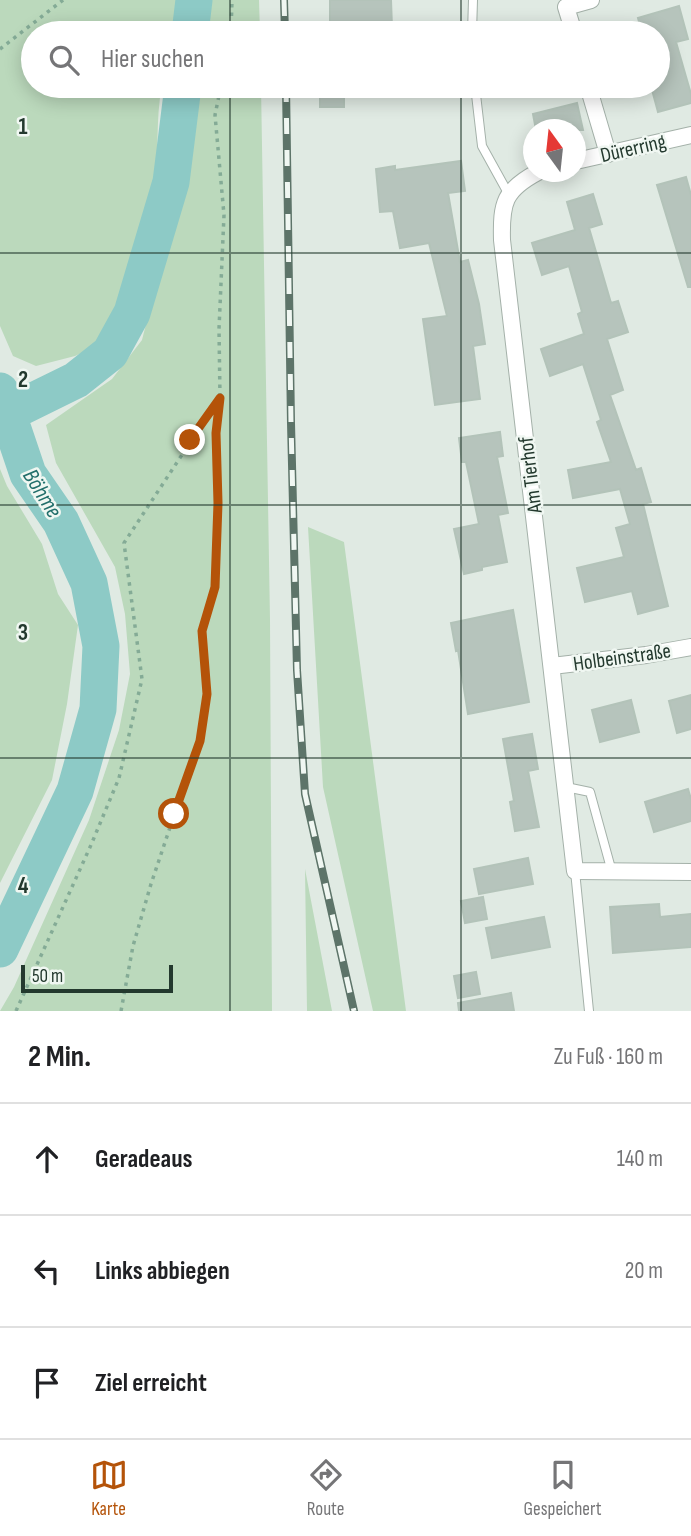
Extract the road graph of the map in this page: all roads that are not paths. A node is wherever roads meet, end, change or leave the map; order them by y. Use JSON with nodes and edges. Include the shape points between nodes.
{"nodes":[{"id":1,"x":473,"y":0,"type":"edge"},
{"id":2,"x":591,"y":0,"type":"edge"},
{"id":3,"x":472,"y":21,"type":"edge"},
{"id":4,"x":570,"y":21,"type":"edge"},
{"id":5,"x":476,"y":98,"type":"edge"},
{"id":6,"x":592,"y":98,"type":"edge"},
{"id":7,"x":691,"y":135,"type":"edge"},
{"id":8,"x":608,"y":154,"type":"junction"},
{"id":9,"x":586,"y":160,"type":"edge"},
{"id":10,"x":523,"y":180,"type":"edge"},
{"id":11,"x":508,"y":193,"type":"junction"},
{"id":12,"x":691,"y":647,"type":"edge"},
{"id":13,"x":552,"y":666,"type":"junction"},
{"id":14,"x":566,"y":787,"type":"junction"},
{"id":15,"x":575,"y":871,"type":"junction"},
{"id":16,"x":612,"y":872,"type":"junction"},
{"id":17,"x":691,"y":872,"type":"edge"},
{"id":18,"x":589,"y":1011,"type":"edge"}],
"edges":[{"from":1,"to":3,"type":"lane"},
{"from":2,"to":4,"type":"street","via":[[566,7]]},
{"from":5,"to":11,"type":"lane","via":[[482,146]]},
{"from":6,"to":8,"type":"street"},
{"from":7,"to":8,"type":"street","name":"Dürerring"},
{"from":8,"to":9,"type":"street","name":"Dürerring"},
{"from":10,"to":11,"type":"street"},
{"from":11,"to":13,"type":"street","name":"Am Tierhof","via":[[501,213],[502,240]]},
{"from":12,"to":13,"type":"street","name":"Holbeinstraße"},
{"from":13,"to":14,"type":"street","name":"Am Tierhof"},
{"from":14,"to":15,"type":"street","name":"Am Tierhof"},
{"from":14,"to":16,"type":"lane","via":[[590,792]]},
{"from":15,"to":16,"type":"street"},
{"from":15,"to":18,"type":"lane"},
{"from":16,"to":17,"type":"street"}]}
